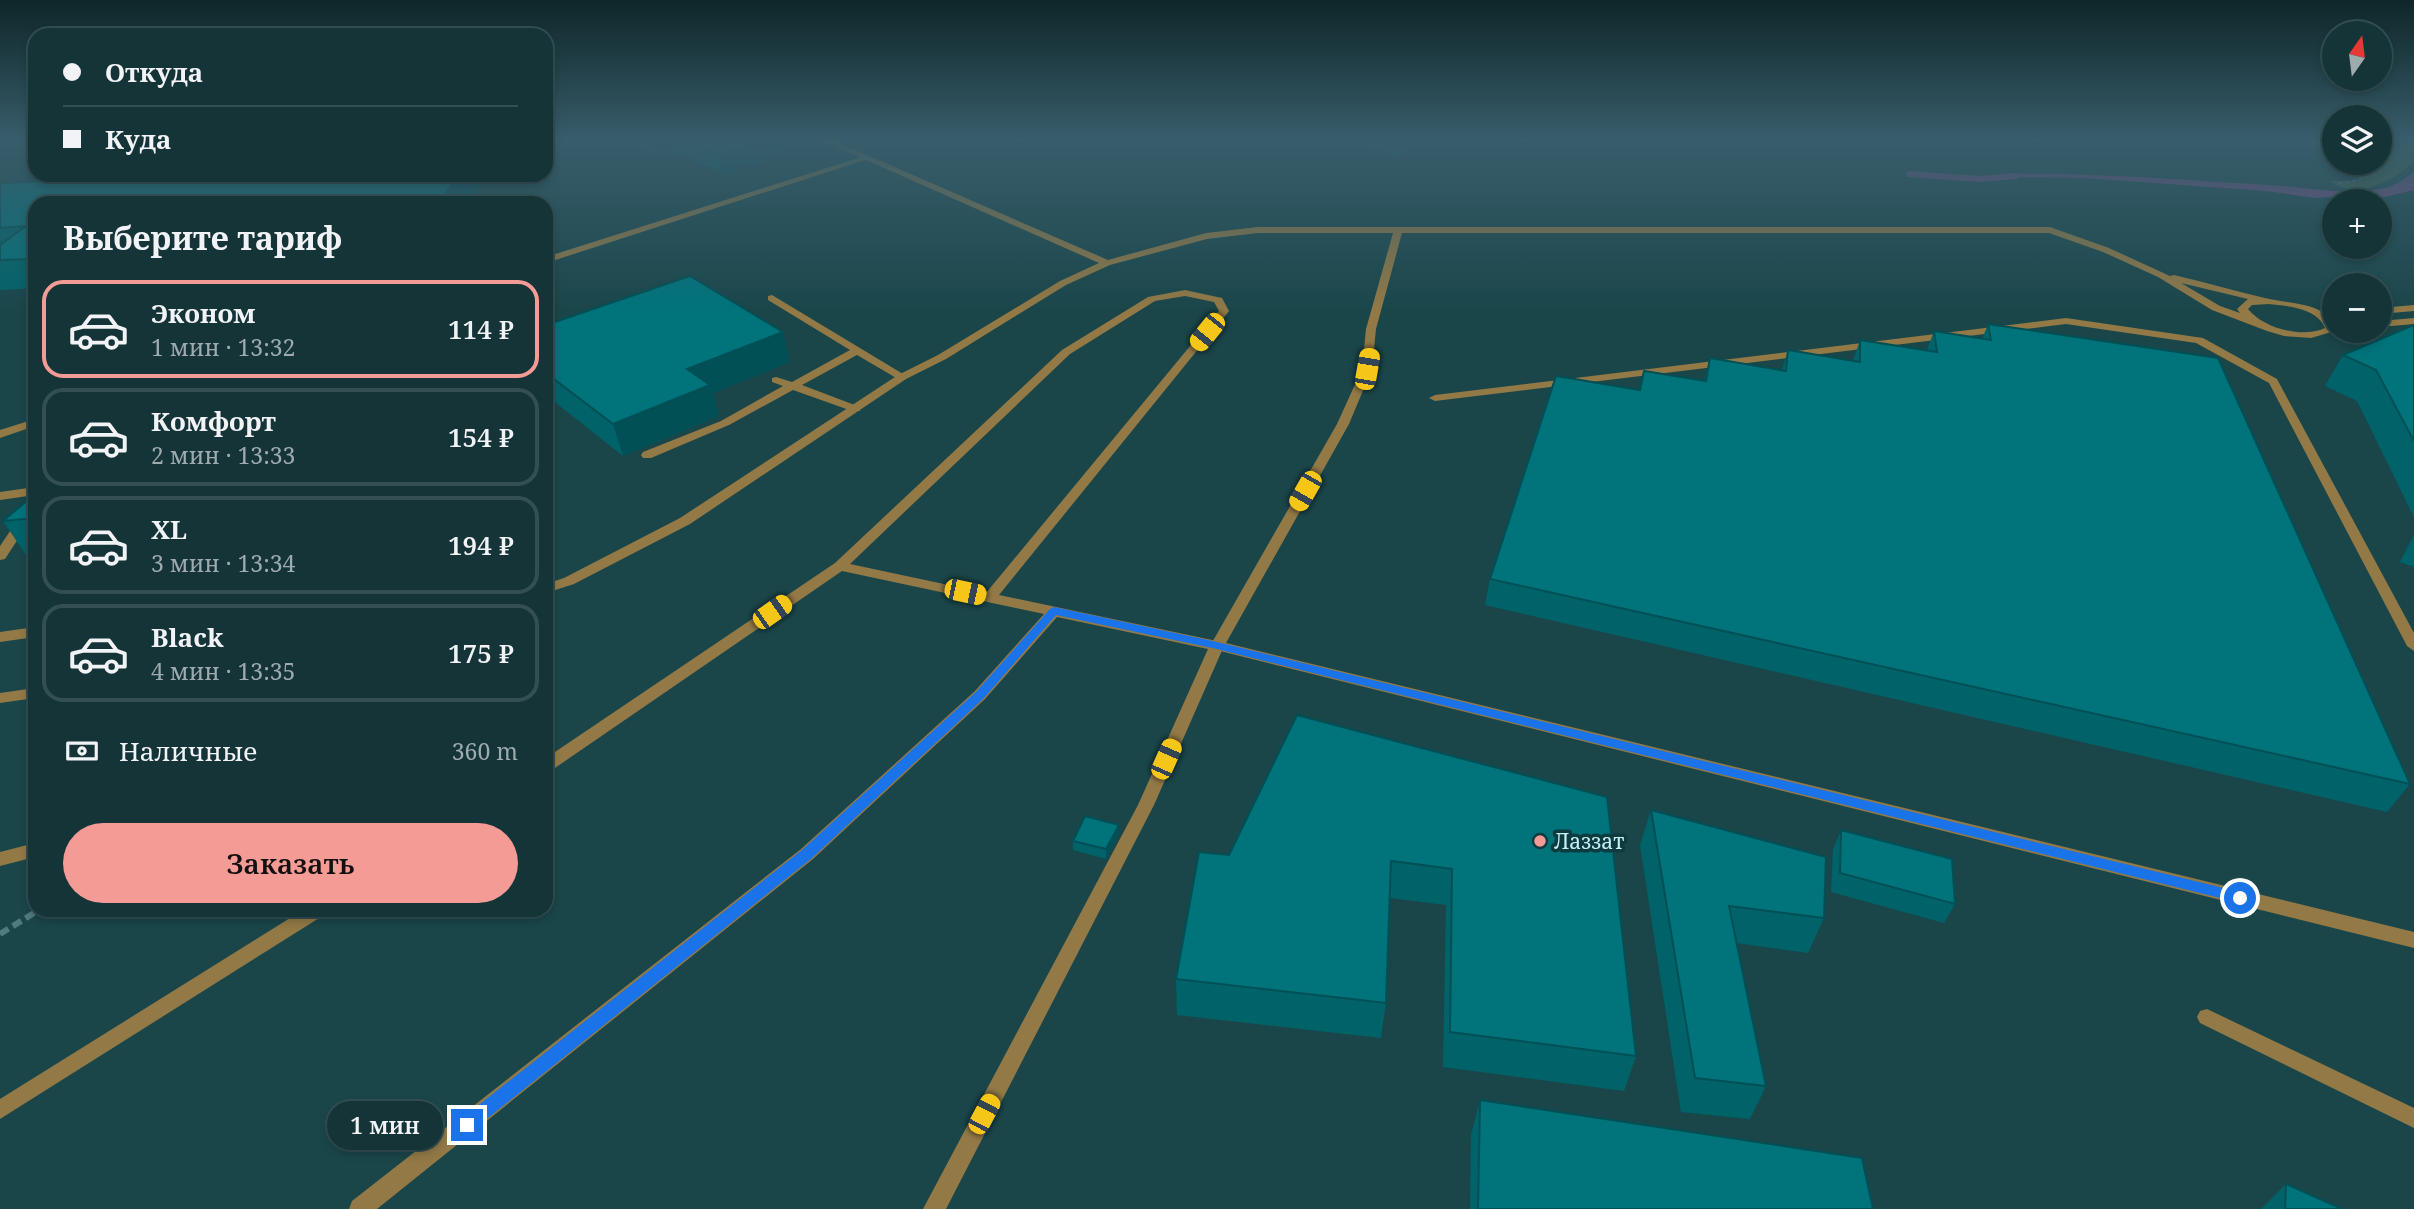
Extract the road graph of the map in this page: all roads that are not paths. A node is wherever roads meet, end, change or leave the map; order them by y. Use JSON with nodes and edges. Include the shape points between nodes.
{"nodes":[{"id":1,"x":743,"y":197,"type":"edge"},
{"id":2,"x":954,"y":197,"type":"edge"},
{"id":3,"x":1398,"y":231,"type":"junction"},
{"id":4,"x":553,"y":258,"type":"edge"},
{"id":5,"x":1107,"y":263,"type":"junction"},
{"id":6,"x":2161,"y":275,"type":"junction"},
{"id":7,"x":772,"y":298,"type":"dead end"},
{"id":8,"x":2268,"y":301,"type":"junction"},
{"id":9,"x":2414,"y":308,"type":"edge"},
{"id":10,"x":2309,"y":310,"type":"junction"},
{"id":11,"x":2392,"y":310,"type":"edge"},
{"id":12,"x":2322,"y":311,"type":"edge"},
{"id":13,"x":2322,"y":316,"type":"edge"},
{"id":14,"x":2414,"y":321,"type":"edge"},
{"id":15,"x":2392,"y":323,"type":"edge"},
{"id":16,"x":2271,"y":328,"type":"junction"},
{"id":17,"x":2322,"y":333,"type":"edge"},
{"id":18,"x":856,"y":351,"type":"junction"},
{"id":19,"x":902,"y":377,"type":"junction"},
{"id":20,"x":776,"y":380,"type":"dead end"},
{"id":21,"x":792,"y":386,"type":"junction"},
{"id":22,"x":1435,"y":398,"type":"dead end"},
{"id":23,"x":856,"y":409,"type":"junction"},
{"id":24,"x":28,"y":424,"type":"edge"},
{"id":25,"x":0,"y":434,"type":"edge"},
{"id":26,"x":648,"y":455,"type":"dead end"},
{"id":27,"x":28,"y":492,"type":"edge"},
{"id":28,"x":0,"y":496,"type":"edge"},
{"id":29,"x":28,"y":514,"type":"edge"},
{"id":30,"x":0,"y":556,"type":"edge"},
{"id":31,"x":840,"y":566,"type":"junction"},
{"id":32,"x":553,"y":587,"type":"edge"},
{"id":33,"x":989,"y":597,"type":"junction"},
{"id":34,"x":1054,"y":611,"type":"junction"},
{"id":35,"x":28,"y":633,"type":"edge"},
{"id":36,"x":0,"y":637,"type":"edge"},
{"id":37,"x":1217,"y":646,"type":"junction"},
{"id":38,"x":2414,"y":646,"type":"edge"},
{"id":39,"x":28,"y":694,"type":"edge"},
{"id":40,"x":0,"y":698,"type":"edge"},
{"id":41,"x":553,"y":761,"type":"edge"},
{"id":42,"x":28,"y":852,"type":"edge"},
{"id":43,"x":0,"y":859,"type":"edge"},
{"id":44,"x":307,"y":917,"type":"edge"},
{"id":45,"x":2414,"y":940,"type":"edge"},
{"id":46,"x":2207,"y":1017,"type":"dead end"},
{"id":47,"x":0,"y":1110,"type":"edge"},
{"id":48,"x":2414,"y":1118,"type":"edge"},
{"id":49,"x":360,"y":1209,"type":"edge"},
{"id":50,"x":934,"y":1209,"type":"edge"}],
"edges":[{"from":1,"to":4,"type":"street"},
{"from":2,"to":5,"type":"street"},
{"from":3,"to":5,"type":"street","via":[[1258,230],[1206,236]]},
{"from":3,"to":6,"type":"street","via":[[2050,230]]},
{"from":3,"to":37,"type":"street","via":[[1371,329],[1367,369],[1343,425]]},
{"from":5,"to":19,"type":"street","via":[[1063,283]]},
{"from":6,"to":8,"type":"street"},
{"from":6,"to":16,"type":"street","via":[[2216,308]]},
{"from":7,"to":18,"type":"street"},
{"from":8,"to":10,"type":"street"},
{"from":8,"to":16,"type":"street","via":[[2249,302],[2242,309],[2250,319]]},
{"from":9,"to":11,"type":"street"},
{"from":10,"to":12,"type":"street"},
{"from":10,"to":13,"type":"street"},
{"from":14,"to":15,"type":"street"},
{"from":16,"to":17,"type":"street"},
{"from":18,"to":19,"type":"street"},
{"from":18,"to":21,"type":"street"},
{"from":19,"to":23,"type":"street"},
{"from":20,"to":21,"type":"street"},
{"from":21,"to":23,"type":"street"},
{"from":21,"to":26,"type":"street","via":[[726,423]]},
{"from":22,"to":38,"type":"street","via":[[2066,321],[2199,340],[2273,381]]},
{"from":23,"to":32,"type":"street","via":[[685,521]]},
{"from":24,"to":25,"type":"street"},
{"from":27,"to":28,"type":"street"},
{"from":29,"to":30,"type":"street"},
{"from":31,"to":33,"type":"street"},
{"from":31,"to":33,"type":"street","via":[[1066,352],[1152,299],[1185,293],[1218,300],[1224,311]]},
{"from":31,"to":41,"type":"street"},
{"from":33,"to":34,"type":"street"},
{"from":34,"to":37,"type":"street"},
{"from":34,"to":49,"type":"street","via":[[980,695],[807,854]]},
{"from":35,"to":36,"type":"street"},
{"from":37,"to":45,"type":"street"},
{"from":37,"to":50,"type":"street","via":[[1146,804]]},
{"from":39,"to":40,"type":"street"},
{"from":42,"to":43,"type":"street"},
{"from":44,"to":47,"type":"street"},
{"from":46,"to":48,"type":"street"}]}
